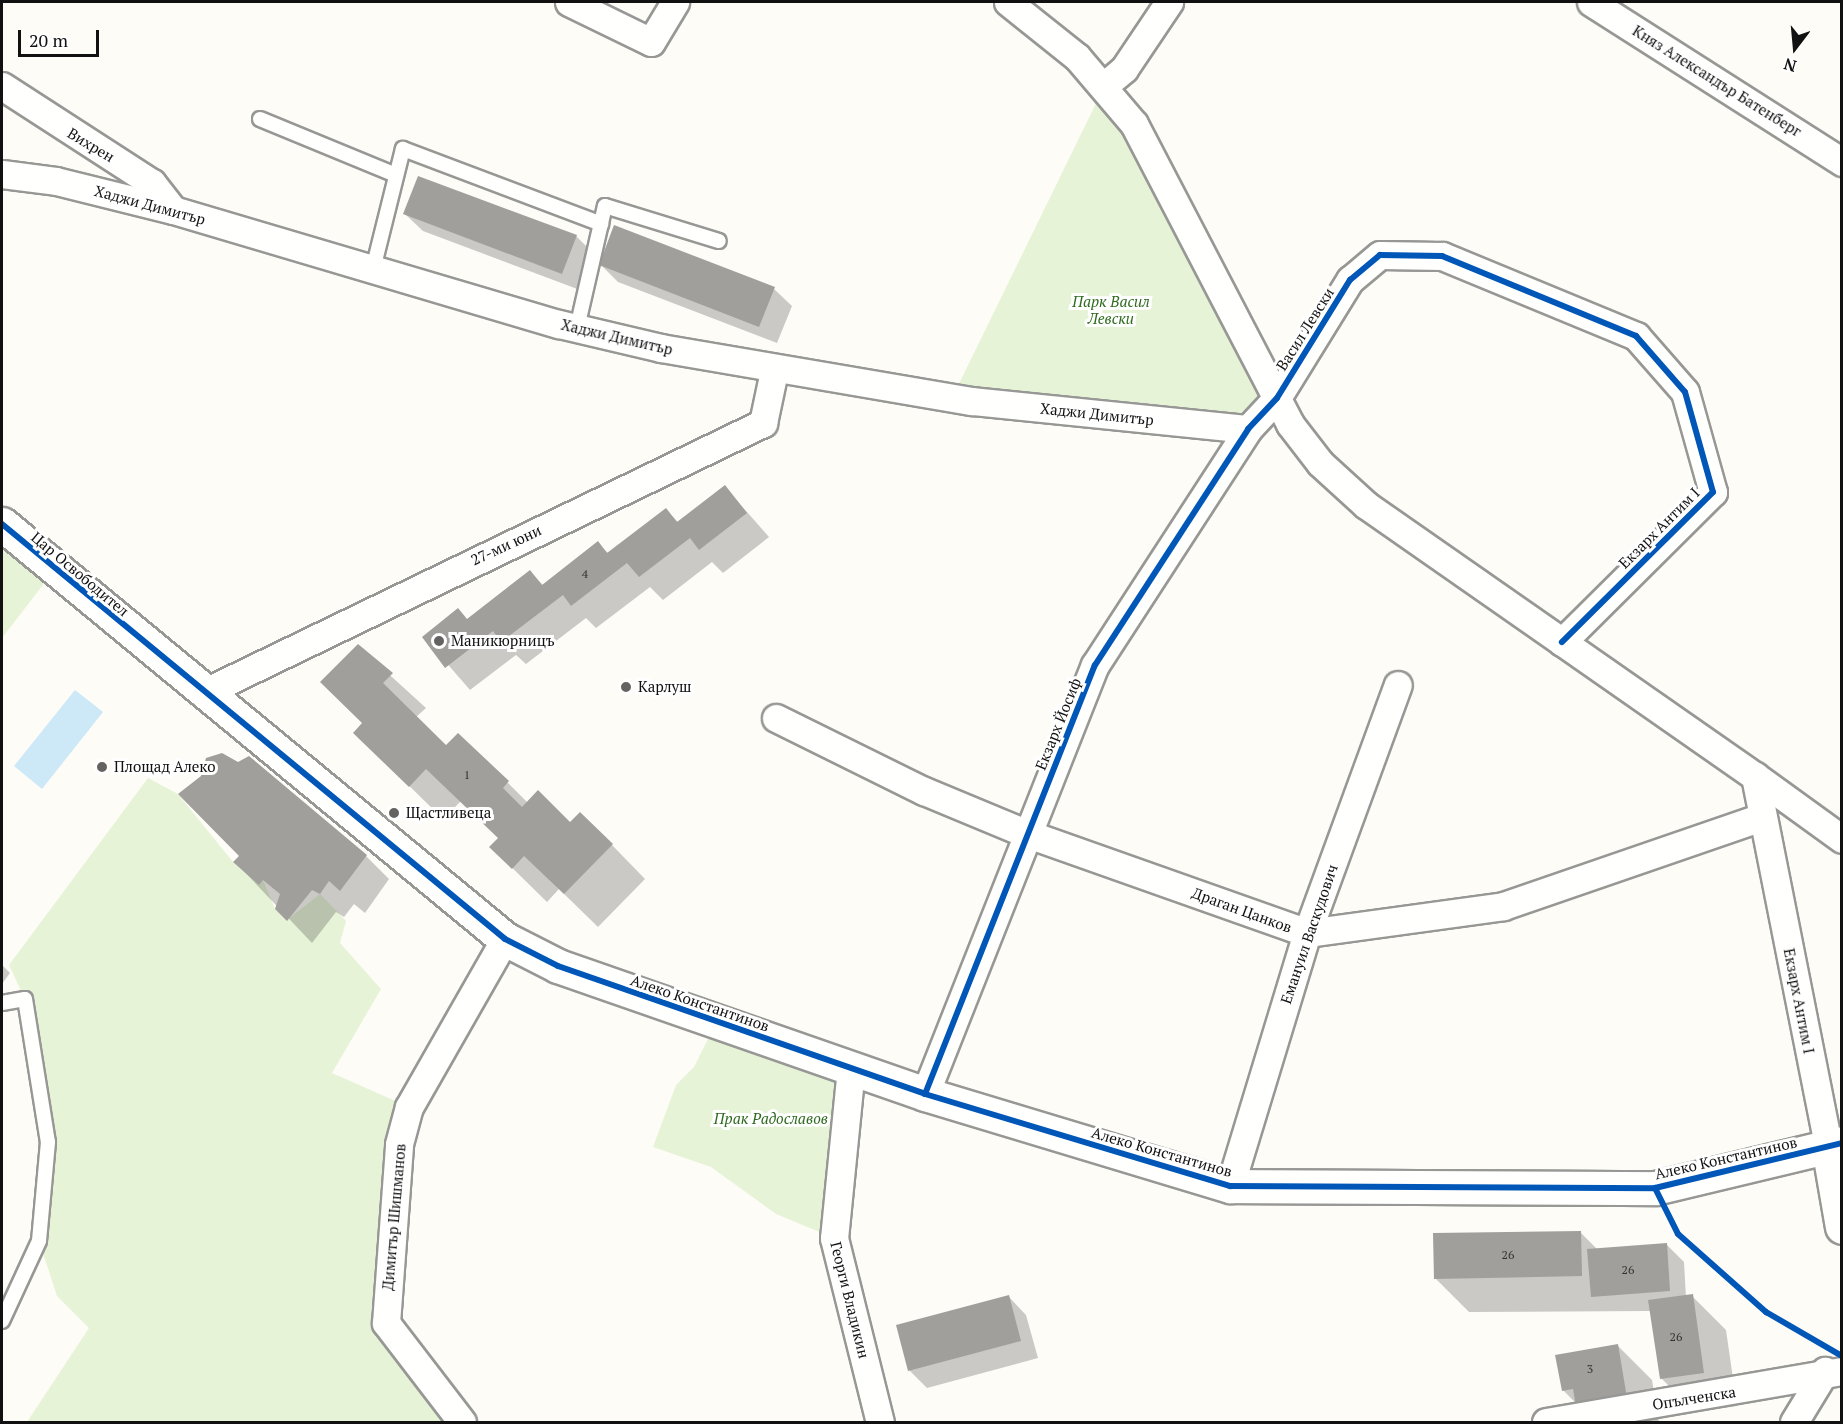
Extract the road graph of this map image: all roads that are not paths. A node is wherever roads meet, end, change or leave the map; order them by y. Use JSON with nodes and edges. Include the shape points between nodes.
{"nodes":[{"id":1,"x":569,"y":2,"type":"edge"},
{"id":2,"x":675,"y":2,"type":"edge"},
{"id":3,"x":1008,"y":2,"type":"edge"},
{"id":4,"x":1169,"y":2,"type":"edge"},
{"id":5,"x":1591,"y":2,"type":"edge"},
{"id":6,"x":1105,"y":85,"type":"junction"},
{"id":7,"x":2,"y":86,"type":"edge"},
{"id":8,"x":260,"y":119,"type":"dead end"},
{"id":9,"x":1842,"y":162,"type":"edge"},
{"id":10,"x":2,"y":174,"type":"edge"},
{"id":11,"x":396,"y":175,"type":"junction"},
{"id":12,"x":173,"y":210,"type":"junction"},
{"id":13,"x":601,"y":224,"type":"junction"},
{"id":14,"x":719,"y":241,"type":"dead end"},
{"id":15,"x":373,"y":269,"type":"junction"},
{"id":16,"x":1556,"y":303,"type":"joint"},
{"id":17,"x":577,"y":328,"type":"junction"},
{"id":18,"x":774,"y":371,"type":"junction"},
{"id":19,"x":1277,"y":398,"type":"junction"},
{"id":20,"x":1248,"y":429,"type":"junction"},
{"id":21,"x":2,"y":524,"type":"edge"},
{"id":22,"x":1562,"y":642,"type":"junction"},
{"id":23,"x":1398,"y":685,"type":"dead end"},
{"id":24,"x":203,"y":693,"type":"junction"},
{"id":25,"x":776,"y":718,"type":"dead end"},
{"id":26,"x":1755,"y":776,"type":"junction"},
{"id":27,"x":1762,"y":817,"type":"junction"},
{"id":28,"x":1028,"y":834,"type":"junction"},
{"id":29,"x":1842,"y":839,"type":"edge"},
{"id":30,"x":1307,"y":933,"type":"junction"},
{"id":31,"x":505,"y":939,"type":"junction"},
{"id":32,"x":2,"y":1003,"type":"edge"},
{"id":33,"x":850,"y":1068,"type":"junction"},
{"id":34,"x":925,"y":1094,"type":"junction"},
{"id":35,"x":1835,"y":1145,"type":"edge"},
{"id":36,"x":1230,"y":1186,"type":"junction"},
{"id":37,"x":1842,"y":1227,"type":"edge"},
{"id":38,"x":2,"y":1321,"type":"edge"},
{"id":39,"x":1834,"y":1371,"type":"edge"},
{"id":40,"x":462,"y":1422,"type":"edge"},
{"id":41,"x":880,"y":1422,"type":"edge"},
{"id":42,"x":1546,"y":1422,"type":"edge"},
{"id":43,"x":1794,"y":1422,"type":"edge"}],
"edges":[{"from":1,"to":2,"type":"street","via":[[651,42]]},
{"from":3,"to":6,"type":"street","name":"Васил Левски"},
{"from":4,"to":6,"type":"street","via":[[1124,69]]},
{"from":5,"to":9,"type":"street","name":"Княз Александър Батенберг"},
{"from":6,"to":19,"type":"street","name":"Васил Левски","via":[[1134,124]]},
{"from":7,"to":12,"type":"street","name":"Вихрен","via":[[152,183]]},
{"from":8,"to":11,"type":"lane"},
{"from":10,"to":12,"type":"street","name":"Хаджи Димитър","via":[[56,181]]},
{"from":11,"to":13,"type":"lane","via":[[403,149]]},
{"from":11,"to":15,"type":"lane"},
{"from":12,"to":15,"type":"street","name":"Хаджи Димитър"},
{"from":13,"to":14,"type":"lane","via":[[605,207]]},
{"from":13,"to":17,"type":"lane"},
{"from":15,"to":17,"type":"street","name":"Хаджи Димитър"},
{"from":16,"to":19,"type":"street","name":"Васил Левски","via":[[1442,256],[1380,255],[1350,280]]},
{"from":16,"to":22,"type":"street","name":"Екзарх Антим I","via":[[1636,336],[1685,392],[1713,492]]},
{"from":17,"to":18,"type":"street","name":"Хаджи Димитър"},
{"from":18,"to":20,"type":"street","name":"Хаджи Димитър","via":[[972,401]]},
{"from":18,"to":24,"type":"street","name":"27-ми юни","via":[[763,423]]},
{"from":19,"to":20,"type":"street","name":"Екзарх Йосиф"},
{"from":19,"to":22,"type":"street","via":[[1320,464],[1366,505]]},
{"from":20,"to":28,"type":"street","name":"Екзарх Йосиф","via":[[1095,665]]},
{"from":21,"to":24,"type":"street","name":"Цар Освободител"},
{"from":22,"to":26,"type":"street"},
{"from":23,"to":30,"type":"street","name":"Емануил Васкудович"},
{"from":24,"to":31,"type":"street","name":"Цар Освободител"},
{"from":25,"to":28,"type":"street","name":"Драган Цанков","via":[[924,791]]},
{"from":26,"to":27,"type":"street","name":"Екзарх Антим I"},
{"from":26,"to":29,"type":"street"},
{"from":27,"to":30,"type":"street","name":"Драган Цанков","via":[[1503,906]]},
{"from":27,"to":35,"type":"street","name":"Екзарх Антим I"},
{"from":28,"to":30,"type":"street","name":"Драган Цанков"},
{"from":28,"to":34,"type":"street","name":"Екзарх Йосиф"},
{"from":30,"to":36,"type":"street","name":"Емануил Васкудович"},
{"from":31,"to":33,"type":"street","name":"Алеко Константинов","via":[[558,966]]},
{"from":31,"to":40,"type":"street","name":"Димитър Шишманов","via":[[409,1107],[399,1144],[386,1323]]},
{"from":32,"to":38,"type":"lane","via":[[26,999],[48,1142],[39,1242]]},
{"from":33,"to":34,"type":"street","name":"Алеко Константинов"},
{"from":33,"to":41,"type":"street","name":"Георги Владикин","via":[[834,1238]]},
{"from":34,"to":36,"type":"street","name":"Алеко Константинов"},
{"from":35,"to":36,"type":"street","name":"Алеко Константинов","via":[[1655,1188]]},
{"from":35,"to":37,"type":"street","name":"Екзарх Антим I"},
{"from":39,"to":42,"type":"street","name":"Опълченска","via":[[1784,1384]]},
{"from":39,"to":43,"type":"street"}]}
